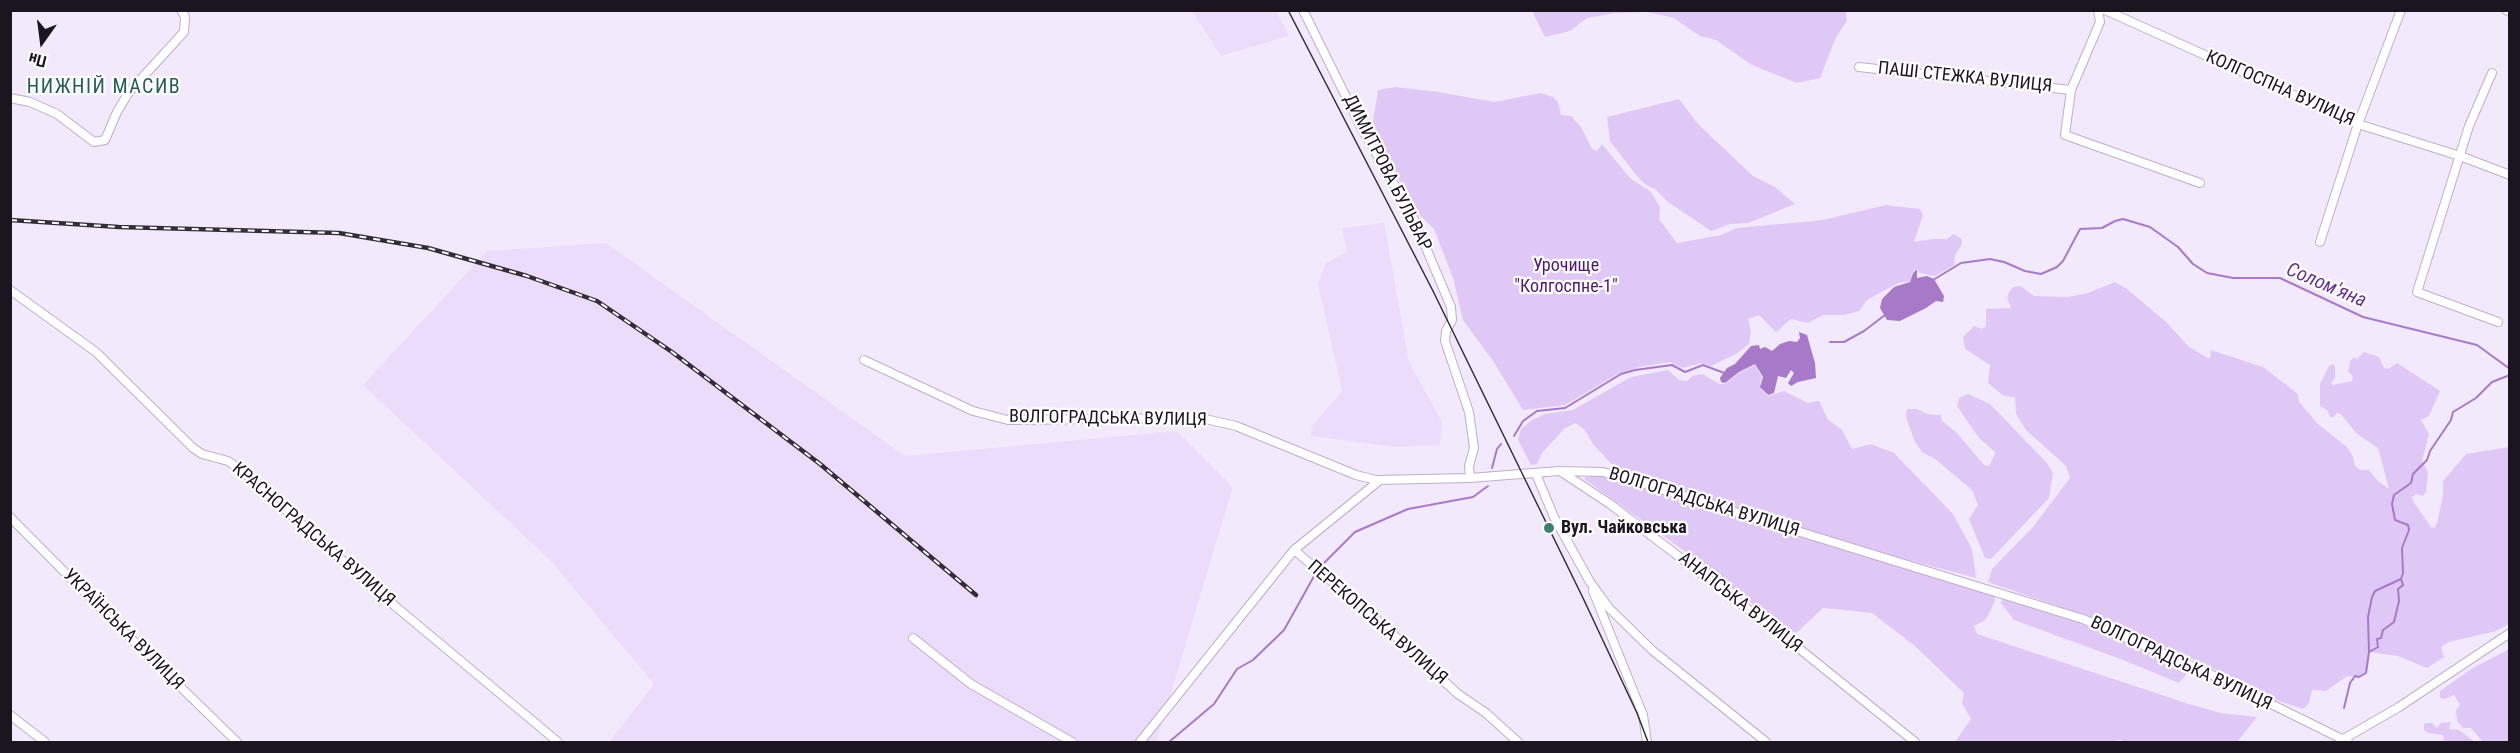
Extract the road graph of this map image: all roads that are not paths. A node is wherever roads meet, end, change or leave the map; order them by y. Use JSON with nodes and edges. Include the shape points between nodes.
{"nodes":[{"id":1,"x":181,"y":10,"type":"edge"},
{"id":2,"x":1303,"y":10,"type":"edge"},
{"id":3,"x":2098,"y":10,"type":"edge"},
{"id":4,"x":2105,"y":10,"type":"edge"},
{"id":5,"x":2401,"y":10,"type":"edge"},
{"id":6,"x":1859,"y":67,"type":"dead end"},
{"id":7,"x":2492,"y":73,"type":"dead end"},
{"id":8,"x":2071,"y":90,"type":"junction"},
{"id":9,"x":10,"y":98,"type":"edge"},
{"id":10,"x":2358,"y":124,"type":"junction"},
{"id":11,"x":2460,"y":156,"type":"junction"},
{"id":12,"x":2510,"y":175,"type":"edge"},
{"id":13,"x":2200,"y":183,"type":"dead end"},
{"id":14,"x":2320,"y":242,"type":"dead end"},
{"id":15,"x":10,"y":290,"type":"edge"},
{"id":16,"x":2498,"y":322,"type":"dead end"},
{"id":17,"x":864,"y":360,"type":"dead end"},
{"id":18,"x":1559,"y":471,"type":"junction"},
{"id":19,"x":1536,"y":474,"type":"junction"},
{"id":20,"x":1470,"y":478,"type":"junction"},
{"id":21,"x":1380,"y":480,"type":"junction"},
{"id":22,"x":10,"y":517,"type":"edge"},
{"id":23,"x":1294,"y":550,"type":"junction"},
{"id":24,"x":1588,"y":578,"type":"junction"},
{"id":25,"x":2510,"y":633,"type":"edge"},
{"id":26,"x":913,"y":638,"type":"dead end"},
{"id":27,"x":10,"y":715,"type":"edge"},
{"id":28,"x":2342,"y":741,"type":"edge"},
{"id":29,"x":45,"y":742,"type":"edge"},
{"id":30,"x":237,"y":742,"type":"edge"},
{"id":31,"x":558,"y":742,"type":"edge"},
{"id":32,"x":1072,"y":742,"type":"edge"},
{"id":33,"x":1140,"y":742,"type":"edge"},
{"id":34,"x":1518,"y":742,"type":"edge"},
{"id":35,"x":1647,"y":742,"type":"edge"},
{"id":36,"x":1766,"y":742,"type":"edge"},
{"id":37,"x":1912,"y":742,"type":"edge"}],
"edges":[{"from":1,"to":9,"type":"street","via":[[185,17],[184,32],[129,92],[105,140],[89,140],[57,114]]},
{"from":2,"to":20,"type":"street","name":"ДИМИТРОВА БУЛЬВАР","via":[[1362,129],[1413,217],[1451,307],[1452,320],[1445,341],[1469,412],[1474,448]]},
{"from":3,"to":8,"type":"street","name":"ПАШІ СТЕЖКА ВУЛИЦЯ","via":[[2100,22]]},
{"from":4,"to":10,"type":"street","name":"КОЛГОСПНА ВУЛИЦЯ"},
{"from":5,"to":10,"type":"street"},
{"from":6,"to":8,"type":"street","name":"ПАШІ СТЕЖКА ВУЛИЦЯ"},
{"from":7,"to":11,"type":"street"},
{"from":8,"to":13,"type":"street","name":"ПАШІ СТЕЖКА ВУЛИЦЯ","via":[[2065,135]]},
{"from":10,"to":11,"type":"street","name":"КОЛГОСПНА ВУЛИЦЯ"},
{"from":10,"to":14,"type":"street"},
{"from":11,"to":12,"type":"street","name":"КОЛГОСПНА ВУЛИЦЯ"},
{"from":11,"to":16,"type":"street","via":[[2417,292]]},
{"from":15,"to":31,"type":"street","name":"КРАСНОГРАДСЬКА ВУЛИЦЯ","via":[[96,352],[193,448],[241,470],[371,586]]},
{"from":17,"to":21,"type":"street","name":"ВОЛГОГРАДСЬКА ВУЛИЦЯ","via":[[974,411],[1008,420],[1201,418],[1236,426],[1356,475]]},
{"from":18,"to":19,"type":"street","name":"ВОЛГОГРАДСЬКА ВУЛИЦЯ"},
{"from":18,"to":28,"type":"street","name":"ВОЛГОГРАДСЬКА ВУЛИЦЯ","via":[[1603,472],[1628,479],[2084,619],[2166,653]]},
{"from":18,"to":37,"type":"street","name":"АНАПСЬКА ВУЛИЦЯ","via":[[1619,511],[1796,646]]},
{"from":19,"to":20,"type":"street","name":"ВОЛГОГРАДСЬКА ВУЛИЦЯ"},
{"from":19,"to":24,"type":"street"},
{"from":20,"to":21,"type":"street","name":"ВОЛГОГРАДСЬКА ВУЛИЦЯ"},
{"from":21,"to":23,"type":"street","name":"ПЕРЕКОПСЬКА ВУЛИЦЯ"},
{"from":22,"to":30,"type":"street","name":"УКРАЇНСЬКА ВУЛИЦЯ"},
{"from":23,"to":33,"type":"street"},
{"from":23,"to":34,"type":"street","name":"ПЕРЕКОПСЬКА ВУЛИЦЯ"},
{"from":24,"to":35,"type":"street","via":[[1643,715]]},
{"from":24,"to":36,"type":"street","via":[[1609,608],[1652,651]]},
{"from":25,"to":28,"type":"street"},
{"from":26,"to":32,"type":"street","via":[[971,684]]},
{"from":27,"to":29,"type":"street"}]}
